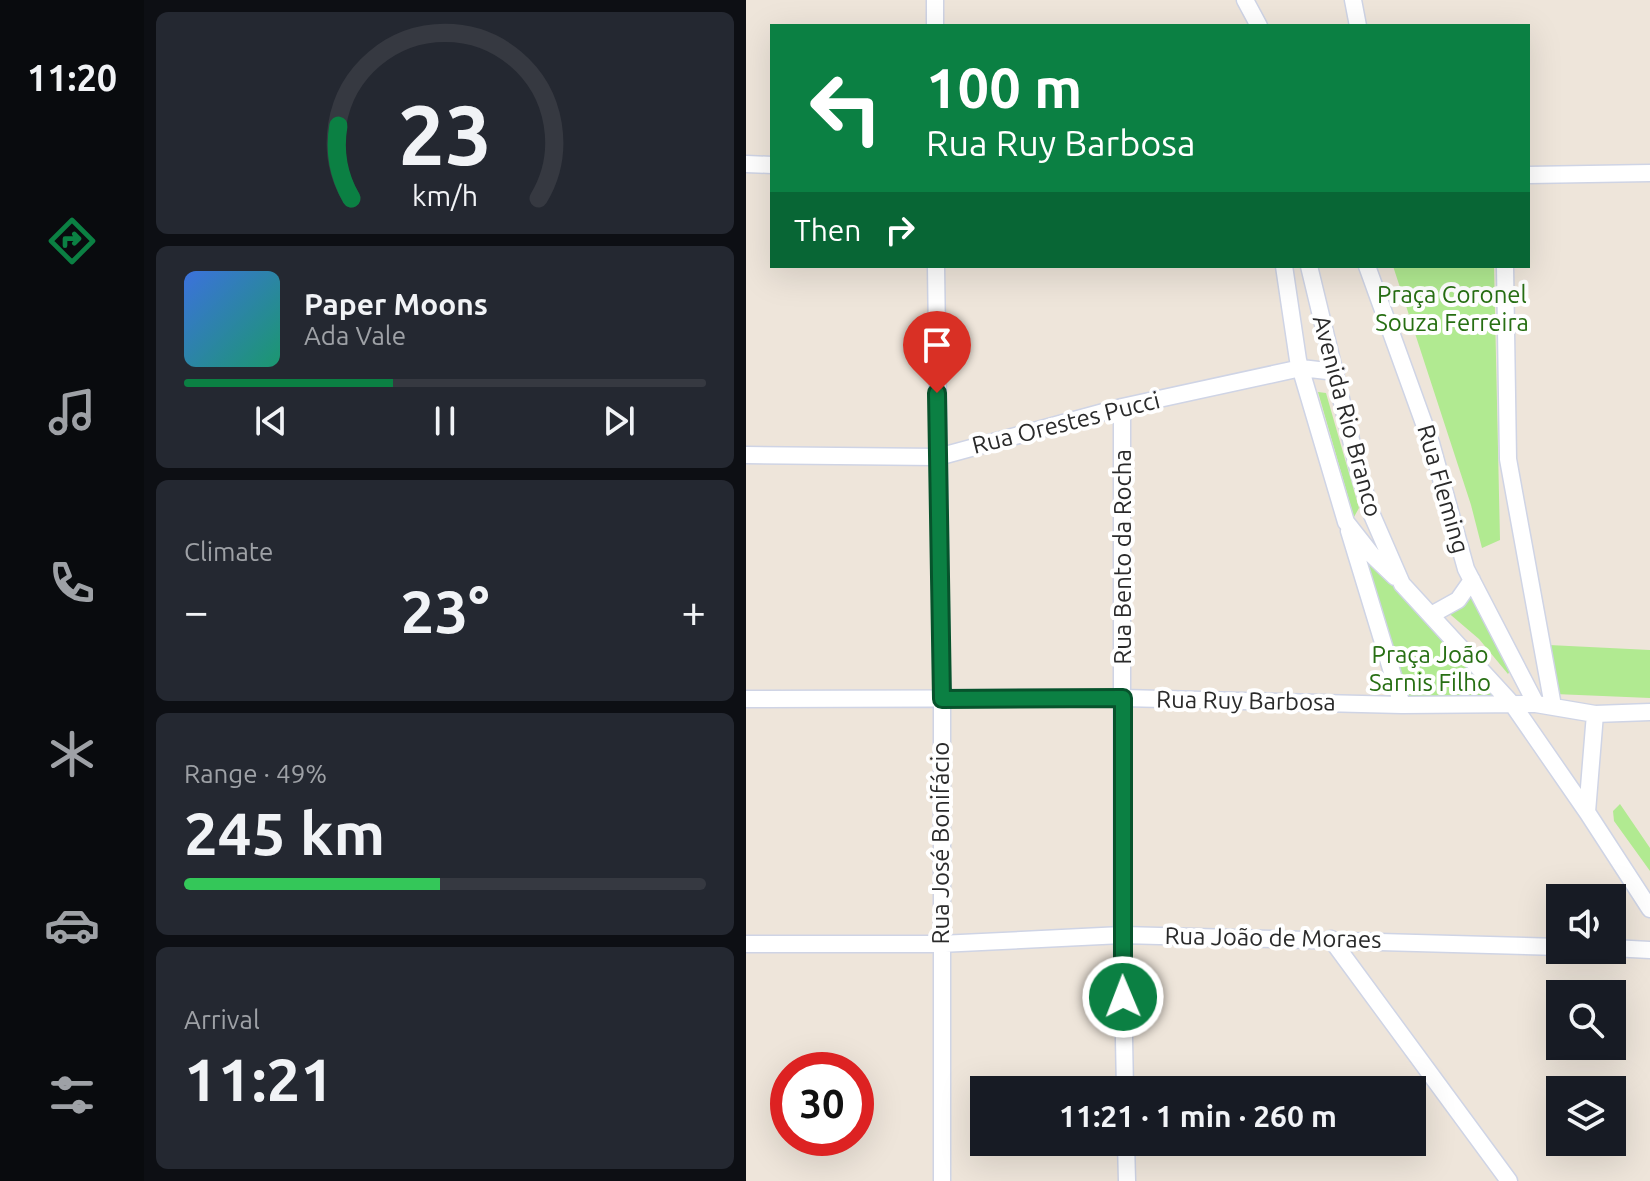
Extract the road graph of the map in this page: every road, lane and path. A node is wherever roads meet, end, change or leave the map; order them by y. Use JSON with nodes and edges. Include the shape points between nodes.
{"nodes":[{"id":1,"x":935,"y":0,"type":"edge"},
{"id":2,"x":1245,"y":0,"type":"edge"},
{"id":3,"x":1353,"y":0,"type":"edge"},
{"id":4,"x":935,"y":24,"type":"edge"},
{"id":5,"x":1258,"y":24,"type":"edge"},
{"id":6,"x":1358,"y":24,"type":"edge"},
{"id":7,"x":746,"y":164,"type":"edge"},
{"id":8,"x":770,"y":165,"type":"edge"},
{"id":9,"x":1650,"y":173,"type":"edge"},
{"id":10,"x":1530,"y":175,"type":"edge"},
{"id":11,"x":936,"y":268,"type":"edge"},
{"id":12,"x":1309,"y":268,"type":"edge"},
{"id":13,"x":1368,"y":268,"type":"edge"},
{"id":14,"x":1505,"y":268,"type":"edge"},
{"id":15,"x":1283,"y":269,"type":"edge"},
{"id":16,"x":1301,"y":368,"type":"junction"},
{"id":17,"x":1336,"y":372,"type":"junction"},
{"id":18,"x":1122,"y":407,"type":"junction"},
{"id":19,"x":746,"y":455,"type":"edge"},
{"id":20,"x":938,"y":457,"type":"junction"},
{"id":21,"x":1346,"y":522,"type":"junction"},
{"id":22,"x":1472,"y":580,"type":"junction"},
{"id":23,"x":1402,"y":584,"type":"junction"},
{"id":24,"x":1431,"y":615,"type":"junction"},
{"id":25,"x":1123,"y":698,"type":"junction"},
{"id":26,"x":746,"y":699,"type":"edge"},
{"id":27,"x":942,"y":699,"type":"junction"},
{"id":28,"x":1402,"y":705,"type":"junction"},
{"id":29,"x":1513,"y":705,"type":"junction"},
{"id":30,"x":1544,"y":705,"type":"junction"},
{"id":31,"x":1650,"y":712,"type":"edge"},
{"id":32,"x":1595,"y":714,"type":"junction"},
{"id":33,"x":1587,"y":812,"type":"junction"},
{"id":34,"x":1650,"y":909,"type":"edge"},
{"id":35,"x":1122,"y":935,"type":"junction"},
{"id":36,"x":1331,"y":939,"type":"junction"},
{"id":37,"x":746,"y":944,"type":"edge"},
{"id":38,"x":940,"y":944,"type":"junction"},
{"id":39,"x":1546,"y":947,"type":"edge"},
{"id":40,"x":1626,"y":949,"type":"edge"},
{"id":41,"x":1650,"y":950,"type":"edge"},
{"id":42,"x":1125,"y":1076,"type":"edge"},
{"id":43,"x":1126,"y":1156,"type":"edge"},
{"id":44,"x":942,"y":1181,"type":"edge"},
{"id":45,"x":1127,"y":1181,"type":"edge"},
{"id":46,"x":1509,"y":1181,"type":"edge"}],
"edges":[{"from":1,"to":4,"type":"street"},
{"from":2,"to":5,"type":"street"},
{"from":3,"to":6,"type":"street"},
{"from":7,"to":8,"type":"street"},
{"from":9,"to":10,"type":"street"},
{"from":11,"to":20,"type":"street","name":"Rua José Bonifácio"},
{"from":12,"to":17,"type":"street","name":"Avenida Rio Branco"},
{"from":13,"to":22,"type":"street","name":"Rua Fleming","via":[[1431,443]]},
{"from":14,"to":30,"type":"street","via":[[1508,459]]},
{"from":15,"to":16,"type":"street"},
{"from":16,"to":17,"type":"street","name":"Rua Orestes Pucci"},
{"from":16,"to":18,"type":"street","name":"Rua Orestes Pucci"},
{"from":16,"to":21,"type":"street"},
{"from":17,"to":23,"type":"street","name":"Avenida Rio Branco","via":[[1372,515]]},
{"from":18,"to":20,"type":"street","name":"Rua Orestes Pucci"},
{"from":18,"to":25,"type":"street","name":"Rua Bento da Rocha"},
{"from":19,"to":20,"type":"street","name":"Rua Orestes Pucci"},
{"from":20,"to":27,"type":"street","name":"Rua José Bonifácio"},
{"from":21,"to":23,"type":"street"},
{"from":21,"to":28,"type":"street"},
{"from":22,"to":24,"type":"street","via":[[1458,600]]},
{"from":22,"to":30,"type":"street","name":"Rua Fleming"},
{"from":23,"to":24,"type":"street","name":"Avenida Rio Branco"},
{"from":24,"to":29,"type":"street","name":"Avenida Rio Branco"},
{"from":25,"to":27,"type":"street","name":"Rua Ruy Barbosa"},
{"from":25,"to":28,"type":"street","name":"Rua Ruy Barbosa"},
{"from":25,"to":35,"type":"street","name":"Rua Bento da Rocha"},
{"from":26,"to":27,"type":"street","name":"Rua Ruy Barbosa"},
{"from":27,"to":38,"type":"street","name":"Rua José Bonifácio"},
{"from":28,"to":29,"type":"street","name":"Rua Ruy Barbosa"},
{"from":29,"to":30,"type":"street","name":"Rua Ruy Barbosa"},
{"from":29,"to":33,"type":"street","name":"Avenida Rio Branco"},
{"from":30,"to":32,"type":"street","name":"Rua Ruy Barbosa"},
{"from":31,"to":32,"type":"street","name":"Rua Ruy Barbosa"},
{"from":32,"to":33,"type":"street"},
{"from":33,"to":34,"type":"street","name":"Avenida Rio Branco"},
{"from":35,"to":36,"type":"street","name":"Rua João de Moraes"},
{"from":35,"to":38,"type":"street","name":"Rua João de Moraes"},
{"from":35,"to":42,"type":"street","name":"Rua Bento da Rocha"},
{"from":36,"to":39,"type":"street","name":"Rua João de Moraes"},
{"from":36,"to":46,"type":"street"},
{"from":37,"to":38,"type":"street","name":"Rua João de Moraes"},
{"from":38,"to":44,"type":"street","name":"Rua José Bonifácio"},
{"from":40,"to":41,"type":"street"},
{"from":43,"to":45,"type":"street"}]}
